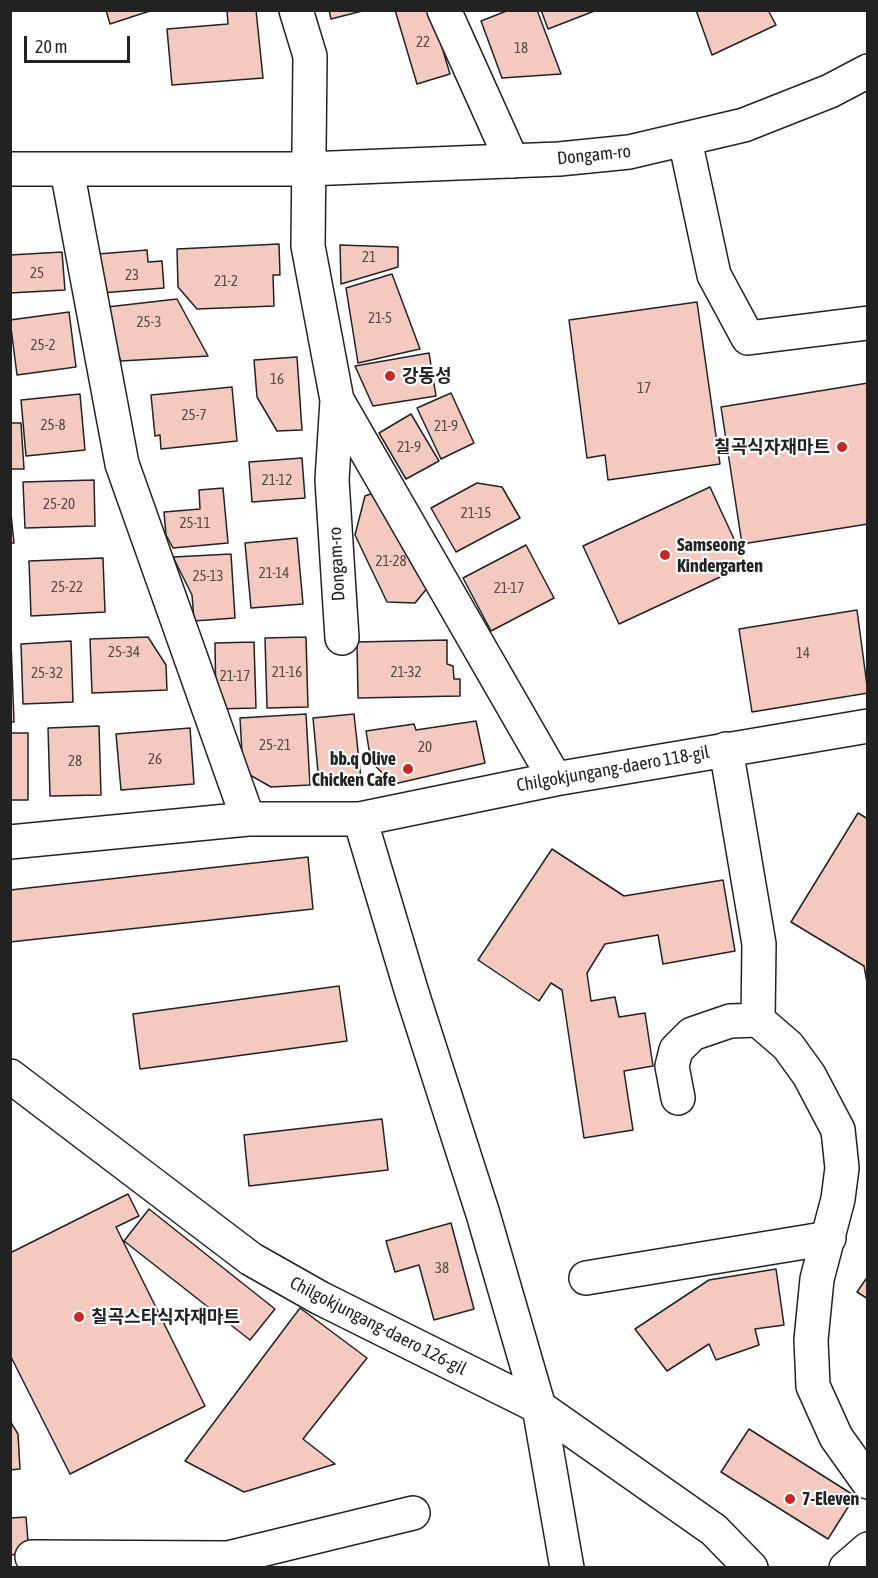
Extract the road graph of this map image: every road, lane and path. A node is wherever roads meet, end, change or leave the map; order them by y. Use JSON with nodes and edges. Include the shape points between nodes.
{"nodes":[{"id":1,"x":297,"y":10,"type":"edge"},
{"id":2,"x":444,"y":10,"type":"edge"},
{"id":3,"x":867,"y":71,"type":"edge"},
{"id":4,"x":685,"y":140,"type":"junction"},
{"id":5,"x":512,"y":161,"type":"junction"},
{"id":6,"x":10,"y":169,"type":"edge"},
{"id":7,"x":307,"y":169,"type":"junction"},
{"id":8,"x":66,"y":170,"type":"junction"},
{"id":9,"x":867,"y":323,"type":"edge"},
{"id":10,"x":337,"y":400,"type":"junction"},
{"id":11,"x":342,"y":638,"type":"dead end"},
{"id":12,"x":867,"y":726,"type":"edge"},
{"id":13,"x":726,"y":749,"type":"junction"},
{"id":14,"x":555,"y":778,"type":"junction"},
{"id":15,"x":248,"y":819,"type":"junction"},
{"id":16,"x":360,"y":819,"type":"junction"},
{"id":17,"x":10,"y":842,"type":"edge"},
{"id":18,"x":758,"y":1020,"type":"junction"},
{"id":19,"x":10,"y":1076,"type":"edge"},
{"id":20,"x":678,"y":1098,"type":"dead end"},
{"id":21,"x":829,"y":1238,"type":"junction"},
{"id":22,"x":586,"y":1278,"type":"dead end"},
{"id":23,"x":538,"y":1407,"type":"junction"},
{"id":24,"x":867,"y":1482,"type":"edge"},
{"id":25,"x":413,"y":1513,"type":"dead end"},
{"id":26,"x":867,"y":1549,"type":"edge"},
{"id":27,"x":32,"y":1557,"type":"dead end"},
{"id":28,"x":228,"y":1563,"type":"edge"},
{"id":29,"x":567,"y":1568,"type":"edge"},
{"id":30,"x":751,"y":1568,"type":"edge"},
{"id":31,"x":846,"y":1568,"type":"edge"}],
"edges":[{"from":1,"to":7,"type":"street","via":[[310,56]]},
{"from":2,"to":5,"type":"street"},
{"from":3,"to":4,"type":"street","name":"Dongam-ro","via":[[830,91],[744,125]]},
{"from":4,"to":5,"type":"street","name":"Dongam-ro","via":[[629,152]]},
{"from":4,"to":9,"type":"street","via":[[714,274],[748,338]]},
{"from":5,"to":7,"type":"street","name":"Dongam-ro"},
{"from":6,"to":8,"type":"street","name":"Dongam-ro"},
{"from":7,"to":8,"type":"street","name":"Dongam-ro"},
{"from":7,"to":10,"type":"street","name":"Dongam-ro","via":[[308,246]]},
{"from":8,"to":15,"type":"street","via":[[122,464]]},
{"from":10,"to":11,"type":"street","name":"Dongam-ro","via":[[332,480]]},
{"from":10,"to":14,"type":"street"},
{"from":12,"to":13,"type":"street","name":"Chilgokjungang-daero 118-gil"},
{"from":13,"to":14,"type":"street","name":"Chilgokjungang-daero 118-gil"},
{"from":13,"to":18,"type":"street","via":[[759,944]]},
{"from":14,"to":16,"type":"street","name":"Chilgokjungang-daero 118-gil"},
{"from":15,"to":16,"type":"street","name":"Chilgokjungang-daero 118-gil"},
{"from":15,"to":17,"type":"street","name":"Chilgokjungang-daero 118-gil"},
{"from":16,"to":23,"type":"street","via":[[483,1214]]},
{"from":18,"to":20,"type":"street","via":[[730,1021],[692,1034],[676,1050],[672,1066]]},
{"from":18,"to":21,"type":"street","via":[[788,1046],[804,1068],[838,1130],[842,1168]]},
{"from":19,"to":23,"type":"street","name":"Chilgokjungang-daero 126-gil","via":[[251,1259],[320,1298]]},
{"from":21,"to":22,"type":"street"},
{"from":21,"to":24,"type":"street","via":[[817,1279],[811,1340],[813,1386],[836,1437]]},
{"from":23,"to":29,"type":"street"},
{"from":23,"to":30,"type":"street","name":"Chilgokjungang-daero 126-gil","via":[[714,1530]]},
{"from":25,"to":28,"type":"street"},
{"from":26,"to":31,"type":"street"},
{"from":27,"to":28,"type":"street"}]}
